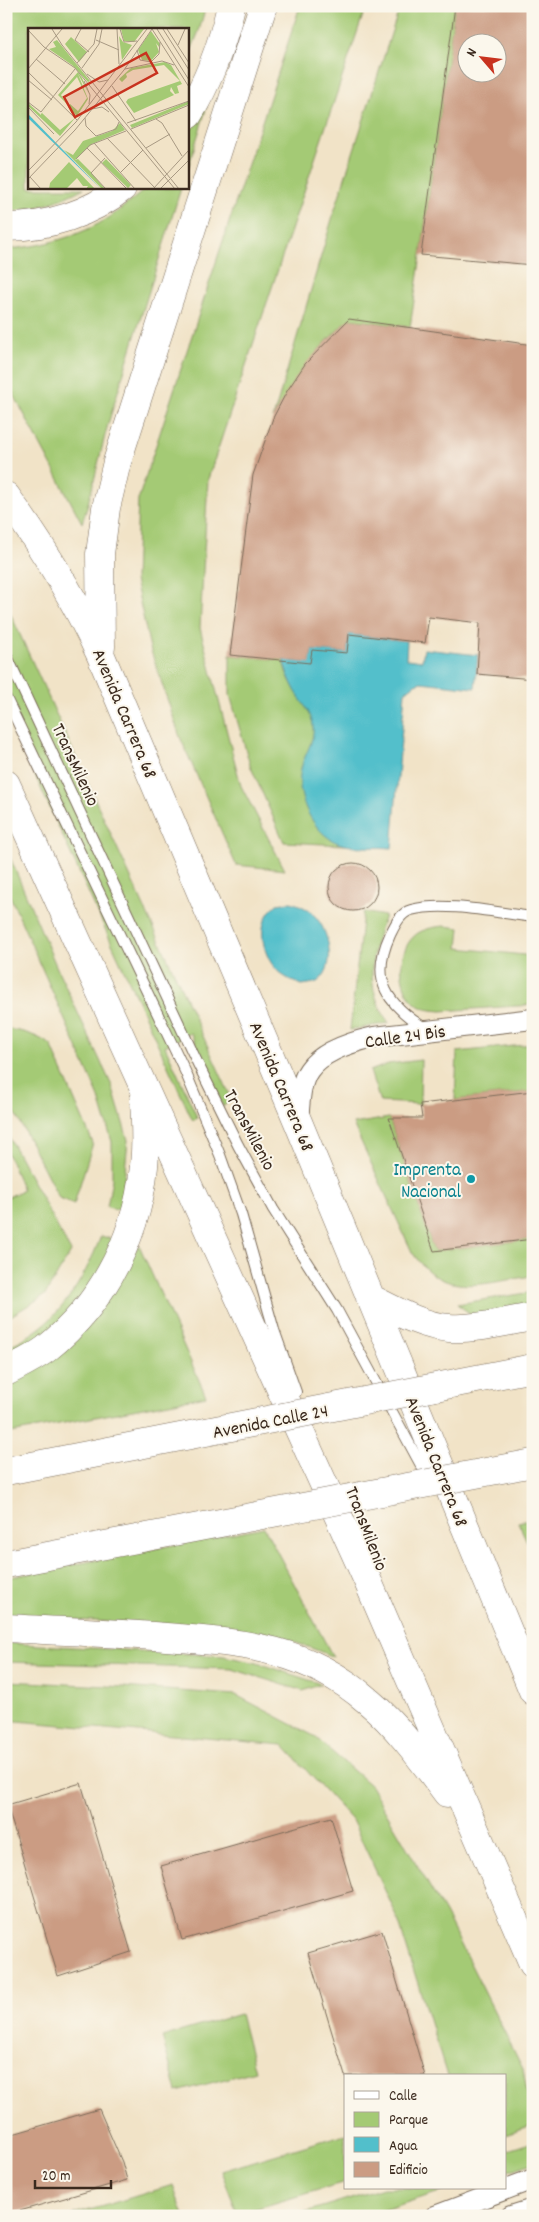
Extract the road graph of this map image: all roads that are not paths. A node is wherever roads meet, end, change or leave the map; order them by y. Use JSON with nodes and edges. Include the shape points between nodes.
{"nodes":[{"id":1,"x":231,"y":6,"type":"edge"},
{"id":2,"x":263,"y":6,"type":"edge"},
{"id":3,"x":189,"y":112,"type":"edge"},
{"id":4,"x":120,"y":189,"type":"edge"},
{"id":5,"x":6,"y":227,"type":"edge"},
{"id":6,"x":6,"y":496,"type":"edge"},
{"id":7,"x":6,"y":654,"type":"edge"},
{"id":8,"x":101,"y":656,"type":"junction"},
{"id":9,"x":6,"y":698,"type":"edge"},
{"id":10,"x":6,"y":784,"type":"edge"},
{"id":11,"x":533,"y":917,"type":"edge"},
{"id":12,"x":533,"y":1019,"type":"edge"},
{"id":13,"x":429,"y":1031,"type":"junction"},
{"id":14,"x":144,"y":1088,"type":"junction"},
{"id":15,"x":298,"y":1122,"type":"junction"},
{"id":16,"x":370,"y":1298,"type":"junction"},
{"id":17,"x":533,"y":1317,"type":"edge"},
{"id":18,"x":533,"y":1368,"type":"edge"},
{"id":19,"x":6,"y":1372,"type":"edge"},
{"id":20,"x":533,"y":1463,"type":"edge"},
{"id":21,"x":6,"y":1471,"type":"edge"},
{"id":22,"x":435,"y":1490,"type":"dead end"},
{"id":23,"x":449,"y":1516,"type":"dead end"},
{"id":24,"x":6,"y":1564,"type":"edge"},
{"id":25,"x":497,"y":1604,"type":"junction"},
{"id":26,"x":6,"y":1628,"type":"edge"},
{"id":27,"x":398,"y":1652,"type":"junction"},
{"id":28,"x":533,"y":1691,"type":"edge"},
{"id":29,"x":476,"y":1832,"type":"junction"},
{"id":30,"x":533,"y":1964,"type":"edge"},
{"id":31,"x":533,"y":2179,"type":"edge"},
{"id":32,"x":506,"y":2189,"type":"edge"},
{"id":33,"x":504,"y":2190,"type":"edge"},
{"id":34,"x":533,"y":2209,"type":"edge"},
{"id":35,"x":435,"y":2216,"type":"edge"},
{"id":36,"x":511,"y":2216,"type":"edge"}],
"edges":[{"from":1,"to":3,"type":"main road","via":[[224,39],[202,91]]},
{"from":2,"to":8,"type":"main road","via":[[117,462],[100,554]]},
{"from":4,"to":5,"type":"main road","via":[[82,213],[22,227]]},
{"from":6,"to":8,"type":"main road","name":"Avenida Carrera 68","via":[[80,609]]},
{"from":7,"to":22,"type":"lane","name":"TransMilenio","via":[[198,1064],[264,1193],[337,1310]]},
{"from":8,"to":15,"type":"main road","name":"Avenida Carrera 68"},
{"from":9,"to":27,"type":"lane","name":"TransMilenio","via":[[185,1071],[220,1155],[241,1214],[274,1330]]},
{"from":10,"to":14,"type":"main road"},
{"from":11,"to":13,"type":"lane","via":[[439,906],[409,910],[397,920],[382,960],[382,976],[397,1009]]},
{"from":12,"to":13,"type":"street","name":"Calle 24 Bis"},
{"from":13,"to":15,"type":"street","name":"Calle 24 Bis","via":[[374,1036],[322,1058],[308,1071],[301,1092]]},
{"from":14,"to":19,"type":"main road","via":[[145,1153],[141,1191],[119,1258],[104,1286],[78,1319],[45,1350]]},
{"from":14,"to":27,"type":"main road"},
{"from":15,"to":16,"type":"main road","name":"Avenida Carrera 68"},
{"from":16,"to":17,"type":"main road","via":[[428,1324],[448,1328],[469,1328]]},
{"from":16,"to":25,"type":"main road","name":"Avenida Carrera 68"},
{"from":18,"to":21,"type":"main road","name":"Avenida Calle 24","bridge":true},
{"from":20,"to":24,"type":"main road","bridge":true},
{"from":23,"to":25,"type":"lane"},
{"from":25,"to":28,"type":"main road","name":"Avenida Carrera 68"},
{"from":26,"to":29,"type":"main road","via":[[224,1642],[264,1648],[307,1662],[356,1691],[398,1730]]},
{"from":27,"to":29,"type":"main road"},
{"from":29,"to":30,"type":"main road"},
{"from":31,"to":32,"type":"street"},
{"from":33,"to":35,"type":"street"},
{"from":34,"to":36,"type":"street"}]}
